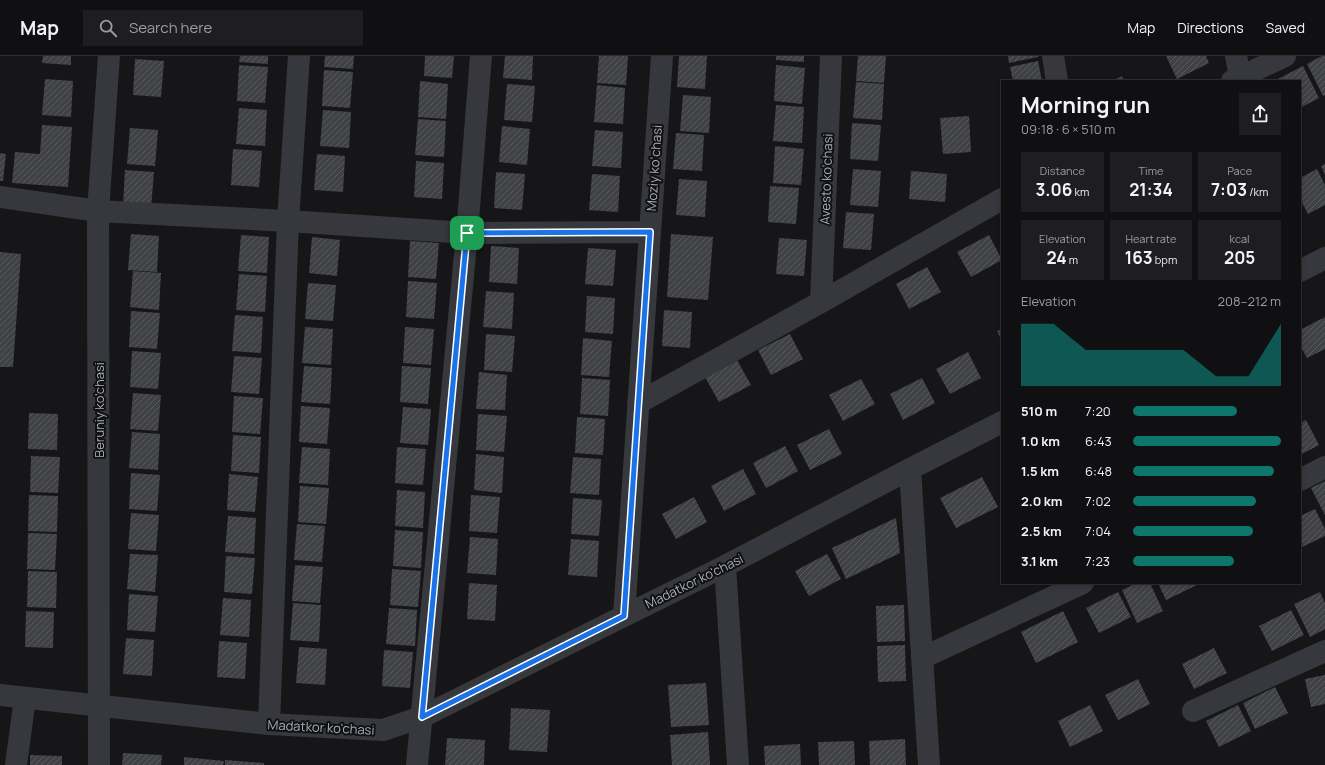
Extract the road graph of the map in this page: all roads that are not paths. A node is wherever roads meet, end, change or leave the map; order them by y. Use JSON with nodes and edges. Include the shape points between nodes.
{"nodes":[{"id":1,"x":109,"y":56,"type":"edge"},
{"id":2,"x":299,"y":56,"type":"edge"},
{"id":3,"x":481,"y":56,"type":"edge"},
{"id":4,"x":662,"y":56,"type":"edge"},
{"id":5,"x":831,"y":56,"type":"edge"},
{"id":6,"x":1053,"y":56,"type":"edge"},
{"id":7,"x":1236,"y":56,"type":"edge"},
{"id":8,"x":1285,"y":56,"type":"edge"},
{"id":9,"x":1236,"y":79,"type":"edge"},
{"id":10,"x":1057,"y":80,"type":"edge"},
{"id":11,"x":0,"y":197,"type":"edge"},
{"id":12,"x":1001,"y":200,"type":"edge"},
{"id":13,"x":98,"y":211,"type":"junction"},
{"id":14,"x":288,"y":221,"type":"junction"},
{"id":15,"x":650,"y":232,"type":"junction"},
{"id":16,"x":467,"y":233,"type":"junction"},
{"id":17,"x":1325,"y":258,"type":"edge"},
{"id":18,"x":1301,"y":270,"type":"edge"},
{"id":19,"x":821,"y":302,"type":"junction"},
{"id":20,"x":638,"y":402,"type":"junction"},
{"id":21,"x":1001,"y":423,"type":"edge"},
{"id":22,"x":1325,"y":467,"type":"edge"},
{"id":23,"x":910,"y":469,"type":"junction"},
{"id":24,"x":1301,"y":479,"type":"edge"},
{"id":25,"x":725,"y":566,"type":"junction"},
{"id":26,"x":1081,"y":584,"type":"edge"},
{"id":27,"x":624,"y":616,"type":"junction"},
{"id":28,"x":1325,"y":651,"type":"edge"},
{"id":29,"x":922,"y":658,"type":"junction"},
{"id":30,"x":0,"y":695,"type":"edge"},
{"id":31,"x":25,"y":698,"type":"junction"},
{"id":32,"x":100,"y":706,"type":"junction"},
{"id":33,"x":1193,"y":710,"type":"dead end"},
{"id":34,"x":422,"y":717,"type":"junction"},
{"id":35,"x":269,"y":724,"type":"junction"},
{"id":36,"x":16,"y":765,"type":"edge"},
{"id":37,"x":99,"y":765,"type":"edge"},
{"id":38,"x":417,"y":765,"type":"edge"},
{"id":39,"x":738,"y":765,"type":"edge"},
{"id":40,"x":928,"y":765,"type":"edge"}],
"edges":[{"from":1,"to":13,"type":"street","name":"Beruniy ko'chasi"},
{"from":2,"to":14,"type":"street"},
{"from":3,"to":16,"type":"street"},
{"from":4,"to":15,"type":"street","name":"Moziy ko‘chasi"},
{"from":5,"to":19,"type":"street","name":"Avesto ko'chasi"},
{"from":6,"to":10,"type":"street"},
{"from":7,"to":9,"type":"street"},
{"from":8,"to":9,"type":"street"},
{"from":11,"to":13,"type":"street"},
{"from":12,"to":19,"type":"street"},
{"from":13,"to":14,"type":"street"},
{"from":13,"to":32,"type":"street","name":"Beruniy ko'chasi"},
{"from":14,"to":16,"type":"street"},
{"from":14,"to":35,"type":"street"},
{"from":15,"to":16,"type":"street"},
{"from":15,"to":20,"type":"street","name":"Moziy ko‘chasi"},
{"from":16,"to":34,"type":"street"},
{"from":17,"to":18,"type":"street"},
{"from":19,"to":20,"type":"street"},
{"from":20,"to":27,"type":"street","name":"Moziy ko‘chasi"},
{"from":21,"to":23,"type":"street","name":"Madatkor ko'chasi"},
{"from":22,"to":24,"type":"street"},
{"from":23,"to":25,"type":"street","name":"Madatkor ko'chasi"},
{"from":23,"to":29,"type":"street"},
{"from":25,"to":27,"type":"street","name":"Madatkor ko'chasi"},
{"from":25,"to":39,"type":"street"},
{"from":26,"to":29,"type":"street"},
{"from":27,"to":34,"type":"street","name":"Madatkor ko'chasi"},
{"from":28,"to":33,"type":"street"},
{"from":29,"to":40,"type":"street"},
{"from":30,"to":31,"type":"street","name":"Madatkor ko'chasi"},
{"from":31,"to":32,"type":"street","name":"Madatkor ko'chasi"},
{"from":31,"to":36,"type":"street"},
{"from":32,"to":35,"type":"street","name":"Madatkor ko'chasi"},
{"from":32,"to":37,"type":"street","name":"Beruniy ko'chasi"},
{"from":34,"to":35,"type":"street","name":"Madatkor ko'chasi","via":[[383,730]]},
{"from":34,"to":38,"type":"street"}]}
